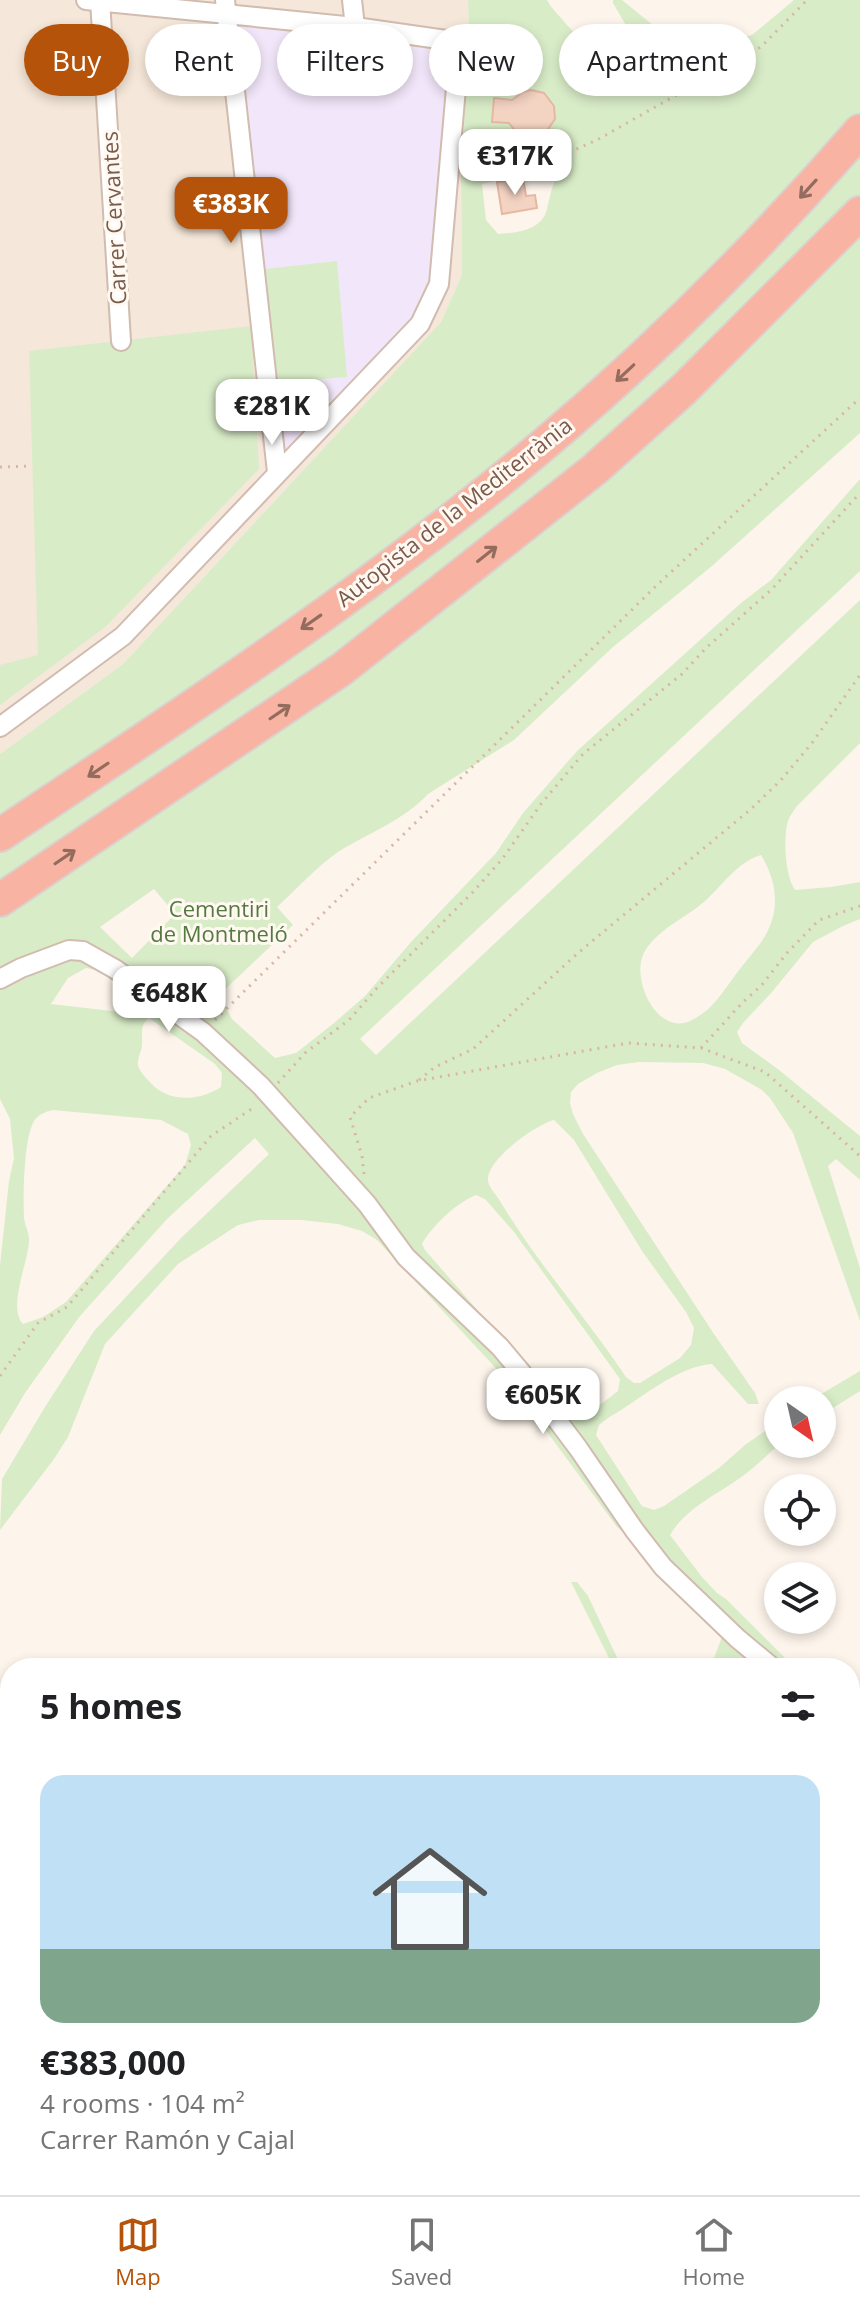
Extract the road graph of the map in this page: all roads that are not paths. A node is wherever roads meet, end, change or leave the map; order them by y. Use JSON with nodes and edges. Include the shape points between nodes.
{"nodes":[{"id":1,"x":96,"y":0,"type":"edge"},
{"id":2,"x":352,"y":0,"type":"edge"},
{"id":3,"x":226,"y":7,"type":"edge"},
{"id":4,"x":336,"y":24,"type":"edge"},
{"id":5,"x":355,"y":24,"type":"edge"},
{"id":6,"x":413,"y":36,"type":"edge"},
{"id":7,"x":860,"y":131,"type":"edge"},
{"id":8,"x":860,"y":194,"type":"edge"},
{"id":9,"x":860,"y":213,"type":"edge"},
{"id":10,"x":754,"y":321,"type":"junction"},
{"id":11,"x":121,"y":341,"type":"dead end"},
{"id":12,"x":277,"y":472,"type":"junction"},
{"id":13,"x":0,"y":727,"type":"edge"},
{"id":14,"x":0,"y":835,"type":"edge"},
{"id":15,"x":0,"y":900,"type":"edge"},
{"id":16,"x":0,"y":979,"type":"edge"},
{"id":17,"x":761,"y":1658,"type":"edge"}],
"edges":[{"from":1,"to":3,"type":"street"},
{"from":1,"to":11,"type":"street","name":"Carrer Cervantes"},
{"from":2,"to":5,"type":"street"},
{"from":3,"to":4,"type":"street"},
{"from":3,"to":12,"type":"street"},
{"from":6,"to":12,"type":"street","via":[[460,42],[439,284],[420,324]]},
{"from":7,"to":14,"type":"highway","name":"Autopista de la Mediterrània","one_way":true,"via":[[692,309],[541,447],[315,619]]},
{"from":8,"to":10,"type":"highway"},
{"from":9,"to":10,"type":"highway"},
{"from":15,"to":10,"type":"highway","one_way":true,"via":[[342,669],[595,469]]},
{"from":12,"to":13,"type":"street","via":[[123,636]]},
{"from":16,"to":17,"type":"street","bridge":true,"via":[[69,950],[83,951],[203,1032],[341,1175],[406,1257],[500,1347],[663,1567]]}]}
